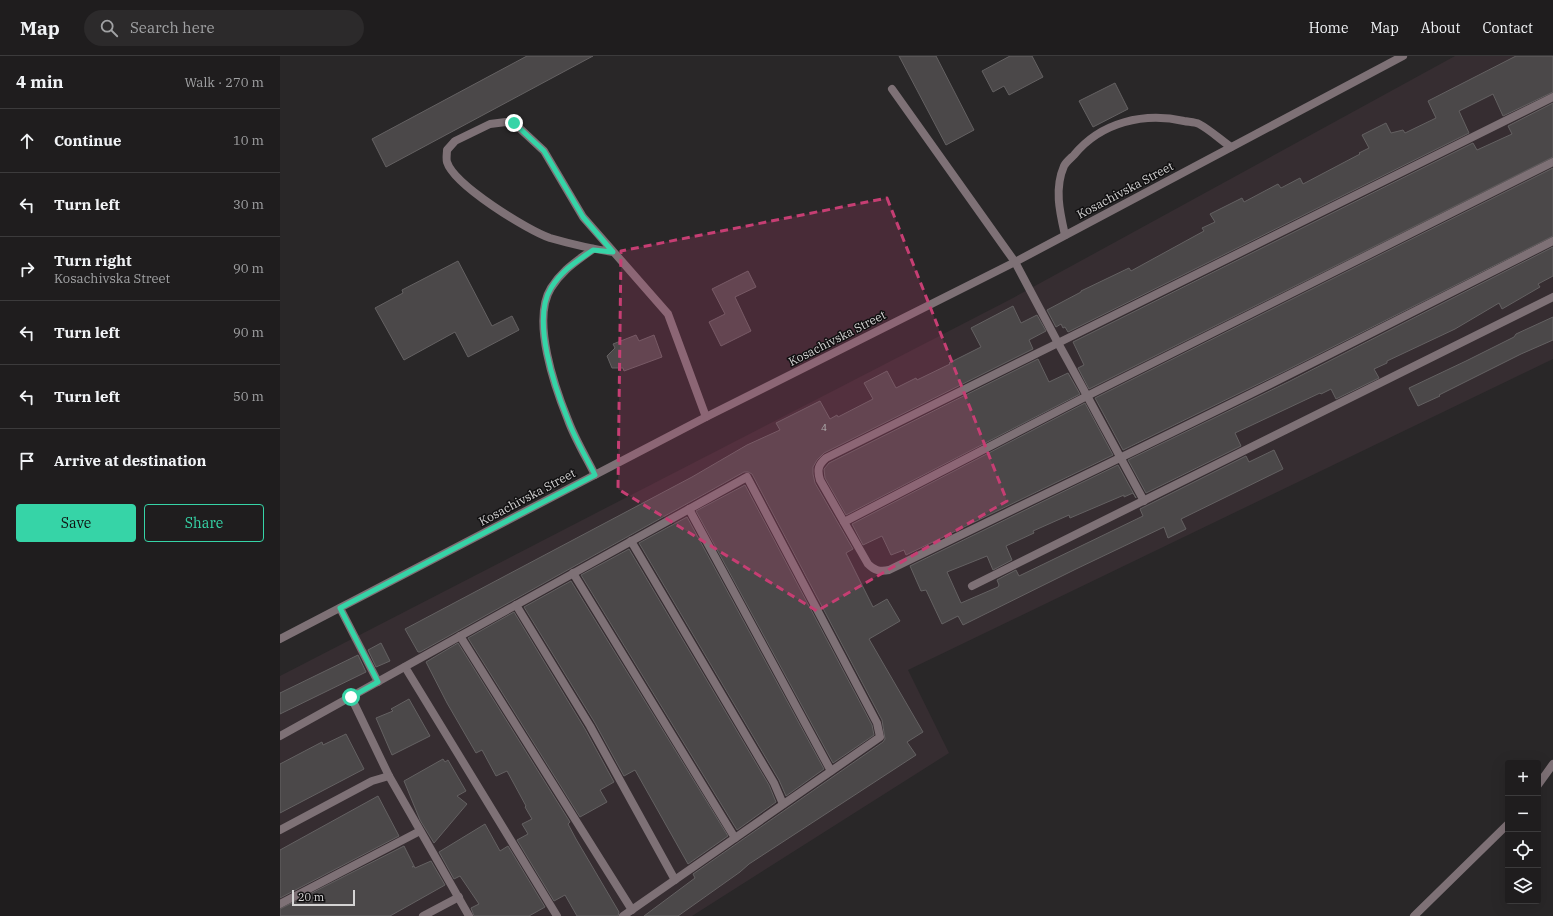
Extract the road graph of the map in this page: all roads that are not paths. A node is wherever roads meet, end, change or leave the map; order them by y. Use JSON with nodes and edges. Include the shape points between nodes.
{"nodes":[{"id":1,"x":1403,"y":56,"type":"edge"},
{"id":2,"x":892,"y":89,"type":"dead end"},
{"id":3,"x":1553,"y":96,"type":"edge"},
{"id":4,"x":1231,"y":147,"type":"junction"},
{"id":5,"x":1553,"y":162,"type":"edge"},
{"id":6,"x":1065,"y":235,"type":"junction"},
{"id":7,"x":1553,"y":241,"type":"edge"},
{"id":8,"x":593,"y":250,"type":"junction"},
{"id":9,"x":613,"y":252,"type":"junction"},
{"id":10,"x":1015,"y":262,"type":"junction"},
{"id":11,"x":1553,"y":297,"type":"edge"},
{"id":12,"x":1058,"y":343,"type":"junction"},
{"id":13,"x":1087,"y":396,"type":"junction"},
{"id":14,"x":706,"y":417,"type":"junction"},
{"id":15,"x":1120,"y":457,"type":"junction"},
{"id":16,"x":595,"y":475,"type":"junction"},
{"id":17,"x":1144,"y":501,"type":"junction"},
{"id":18,"x":689,"y":509,"type":"junction"},
{"id":19,"x":844,"y":522,"type":"junction"},
{"id":20,"x":631,"y":541,"type":"junction"},
{"id":21,"x":573,"y":573,"type":"junction"},
{"id":22,"x":972,"y":586,"type":"dead end"},
{"id":23,"x":516,"y":605,"type":"junction"},
{"id":24,"x":340,"y":608,"type":"junction"},
{"id":25,"x":460,"y":636,"type":"junction"},
{"id":26,"x":280,"y":639,"type":"edge"},
{"id":27,"x":405,"y":667,"type":"junction"},
{"id":28,"x":378,"y":682,"type":"junction"},
{"id":29,"x":351,"y":697,"type":"junction"},
{"id":30,"x":280,"y":736,"type":"edge"},
{"id":31,"x":1553,"y":764,"type":"edge"},
{"id":32,"x":831,"y":771,"type":"junction"},
{"id":33,"x":389,"y":776,"type":"junction"},
{"id":34,"x":1541,"y":781,"type":"edge"},
{"id":35,"x":783,"y":804,"type":"junction"},
{"id":36,"x":1505,"y":827,"type":"edge"},
{"id":37,"x":280,"y":830,"type":"edge"},
{"id":38,"x":420,"y":831,"type":"junction"},
{"id":39,"x":735,"y":838,"type":"junction"},
{"id":40,"x":675,"y":880,"type":"junction"},
{"id":41,"x":459,"y":896,"type":"junction"},
{"id":42,"x":280,"y":904,"type":"edge"},
{"id":43,"x":632,"y":910,"type":"junction"},
{"id":44,"x":423,"y":916,"type":"edge"},
{"id":45,"x":469,"y":916,"type":"edge"},
{"id":46,"x":557,"y":916,"type":"edge"},
{"id":47,"x":623,"y":916,"type":"edge"},
{"id":48,"x":1414,"y":916,"type":"edge"}],
"edges":[{"from":1,"to":4,"type":"street","name":"Kosachivska Street"},
{"from":2,"to":10,"type":"street"},
{"from":3,"to":12,"type":"street"},
{"from":4,"to":6,"type":"street","name":"Kosachivska Street"},
{"from":4,"to":6,"type":"street","via":[[1199,124],[1176,119],[1148,117],[1119,123],[1096,134],[1064,166],[1058,206]]},
{"from":5,"to":13,"type":"street"},
{"from":6,"to":10,"type":"street","name":"Kosachivska Street"},
{"from":7,"to":15,"type":"street","via":[[1343,348]]},
{"from":8,"to":9,"type":"street"},
{"from":8,"to":9,"type":"street","via":[[549,237],[527,227],[477,195],[458,178],[447,162],[447,150],[455,141],[490,124],[514,123],[544,151],[583,217]]},
{"from":8,"to":16,"type":"street","via":[[568,267],[550,289],[543,312],[544,339],[553,376],[568,421]]},
{"from":9,"to":14,"type":"street","via":[[668,314]]},
{"from":10,"to":12,"type":"street"},
{"from":10,"to":14,"type":"street","name":"Kosachivska Street"},
{"from":11,"to":17,"type":"street"},
{"from":12,"to":13,"type":"street"},
{"from":12,"to":19,"type":"street","via":[[826,458],[820,464],[820,480]]},
{"from":13,"to":15,"type":"street"},
{"from":13,"to":19,"type":"street"},
{"from":14,"to":16,"type":"street","name":"Kosachivska Street"},
{"from":15,"to":17,"type":"street"},
{"from":15,"to":19,"type":"street","via":[[888,570],[873,569],[868,564]]},
{"from":16,"to":24,"type":"street","name":"Kosachivska Street"},
{"from":17,"to":22,"type":"street"},
{"from":18,"to":20,"type":"street"},
{"from":18,"to":32,"type":"street"},
{"from":18,"to":32,"type":"street","via":[[747,477],[877,723],[880,737]]},
{"from":20,"to":21,"type":"street"},
{"from":20,"to":35,"type":"street","via":[[774,782]]},
{"from":21,"to":23,"type":"street"},
{"from":21,"to":39,"type":"street"},
{"from":23,"to":25,"type":"street"},
{"from":23,"to":40,"type":"street","via":[[590,726]]},
{"from":24,"to":26,"type":"street","name":"Kosachivska Street"},
{"from":24,"to":28,"type":"street"},
{"from":25,"to":27,"type":"street"},
{"from":25,"to":43,"type":"street"},
{"from":27,"to":28,"type":"street"},
{"from":27,"to":46,"type":"street"},
{"from":28,"to":29,"type":"street"},
{"from":29,"to":30,"type":"street"},
{"from":29,"to":33,"type":"street"},
{"from":31,"to":34,"type":"street"},
{"from":32,"to":35,"type":"street"},
{"from":33,"to":37,"type":"street","via":[[372,782]]},
{"from":33,"to":38,"type":"street"},
{"from":35,"to":39,"type":"street"},
{"from":36,"to":48,"type":"street"},
{"from":38,"to":41,"type":"street"},
{"from":38,"to":42,"type":"street"},
{"from":39,"to":40,"type":"street"},
{"from":40,"to":43,"type":"street"},
{"from":41,"to":44,"type":"street"},
{"from":41,"to":45,"type":"street"},
{"from":43,"to":47,"type":"street"}]}
